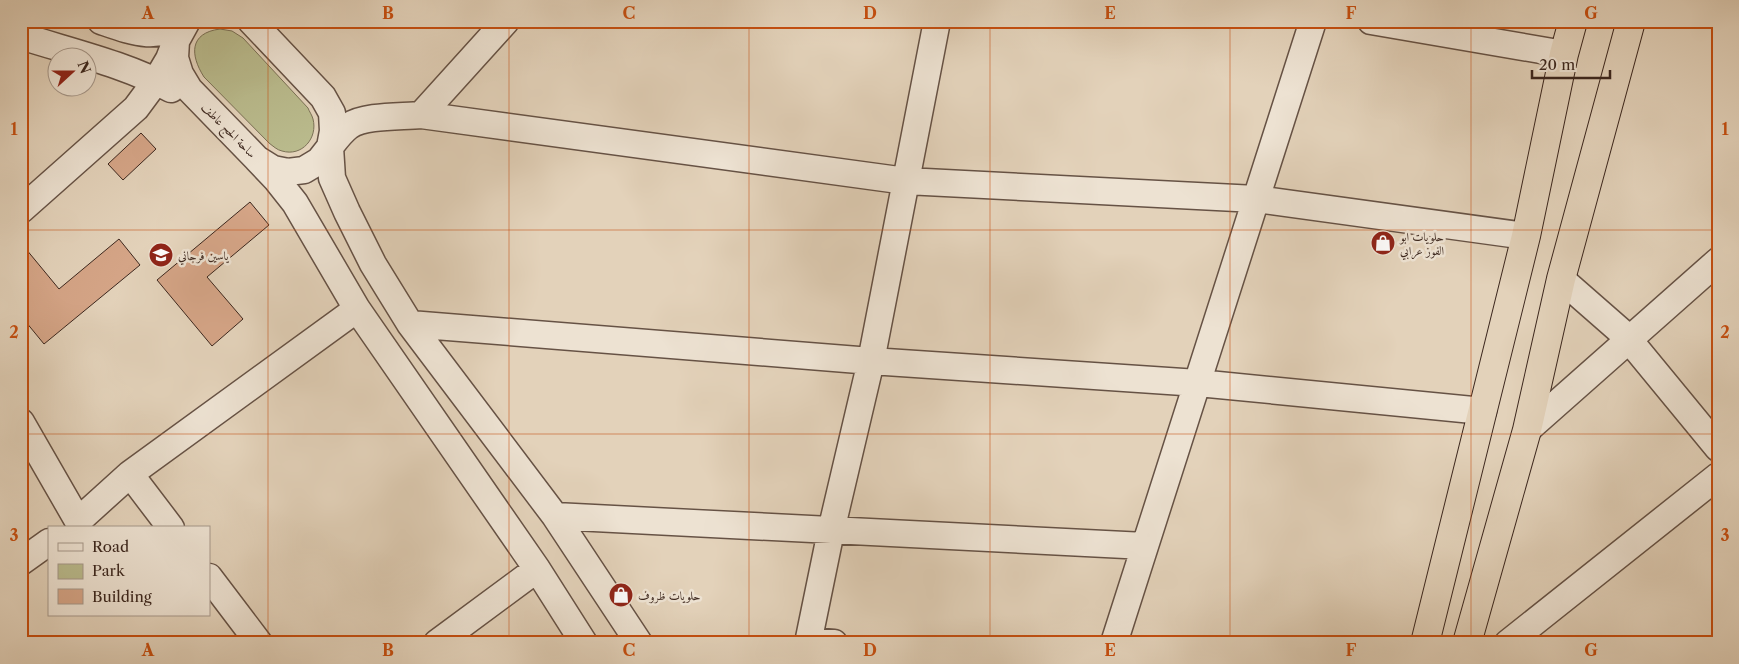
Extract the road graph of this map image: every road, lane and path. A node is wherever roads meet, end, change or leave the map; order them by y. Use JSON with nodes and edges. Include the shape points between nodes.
{"nodes":[{"id":1,"x":102,"y":21,"type":"edge"},
{"id":2,"x":252,"y":21,"type":"edge"},
{"id":3,"x":506,"y":21,"type":"edge"},
{"id":4,"x":937,"y":21,"type":"edge"},
{"id":5,"x":1313,"y":21,"type":"edge"},
{"id":6,"x":1370,"y":21,"type":"edge"},
{"id":7,"x":1573,"y":21,"type":"edge"},
{"id":8,"x":1631,"y":21,"type":"edge"},
{"id":9,"x":184,"y":26,"type":"edge"},
{"id":10,"x":278,"y":26,"type":"edge"},
{"id":11,"x":21,"y":36,"type":"edge"},
{"id":12,"x":1564,"y":54,"type":"junction"},
{"id":13,"x":302,"y":73,"type":"junction"},
{"id":14,"x":156,"y":81,"type":"junction"},
{"id":15,"x":323,"y":97,"type":"junction"},
{"id":16,"x":136,"y":108,"type":"junction"},
{"id":17,"x":205,"y":108,"type":"junction"},
{"id":18,"x":421,"y":115,"type":"junction"},
{"id":19,"x":380,"y":118,"type":"junction"},
{"id":20,"x":330,"y":147,"type":"junction"},
{"id":21,"x":257,"y":159,"type":"junction"},
{"id":22,"x":906,"y":181,"type":"junction"},
{"id":23,"x":1256,"y":199,"type":"junction"},
{"id":24,"x":21,"y":210,"type":"edge"},
{"id":25,"x":1526,"y":236,"type":"junction"},
{"id":26,"x":1718,"y":261,"type":"edge"},
{"id":27,"x":1561,"y":279,"type":"junction"},
{"id":28,"x":357,"y":309,"type":"junction"},
{"id":29,"x":410,"y":324,"type":"junction"},
{"id":30,"x":1629,"y":340,"type":"junction"},
{"id":31,"x":871,"y":361,"type":"junction"},
{"id":32,"x":1198,"y":383,"type":"junction"},
{"id":33,"x":1483,"y":411,"type":"junction"},
{"id":34,"x":21,"y":422,"type":"edge"},
{"id":35,"x":1527,"y":430,"type":"junction"},
{"id":36,"x":1718,"y":448,"type":"edge"},
{"id":37,"x":130,"y":474,"type":"junction"},
{"id":38,"x":1718,"y":476,"type":"edge"},
{"id":39,"x":555,"y":516,"type":"junction"},
{"id":40,"x":73,"y":524,"type":"edge"},
{"id":41,"x":169,"y":526,"type":"edge"},
{"id":42,"x":830,"y":531,"type":"junction"},
{"id":43,"x":48,"y":543,"type":"edge"},
{"id":44,"x":1145,"y":546,"type":"junction"},
{"id":45,"x":21,"y":562,"type":"edge"},
{"id":46,"x":537,"y":569,"type":"junction"},
{"id":47,"x":210,"y":578,"type":"edge"},
{"id":48,"x":817,"y":642,"type":"edge"},
{"id":49,"x":259,"y":643,"type":"edge"},
{"id":50,"x":437,"y":643,"type":"edge"},
{"id":51,"x":584,"y":643,"type":"edge"},
{"id":52,"x":639,"y":643,"type":"edge"},
{"id":53,"x":1114,"y":643,"type":"edge"},
{"id":54,"x":1425,"y":643,"type":"edge"},
{"id":55,"x":1467,"y":643,"type":"edge"},
{"id":56,"x":1508,"y":643,"type":"edge"}],
"edges":[{"from":1,"to":9,"type":"street","via":[[132,32],[156,34]]},
{"from":2,"to":13,"type":"street"},
{"from":3,"to":18,"type":"street"},
{"from":4,"to":22,"type":"street"},
{"from":5,"to":23,"type":"street"},
{"from":6,"to":12,"type":"street"},
{"from":7,"to":12,"type":"highway"},
{"from":8,"to":27,"type":"highway"},
{"from":9,"to":14,"type":"street"},
{"from":9,"to":17,"type":"street","name":"ساحة الحج عاطف","via":[[174,58],[189,89]]},
{"from":10,"to":13,"type":"street"},
{"from":11,"to":14,"type":"street"},
{"from":12,"to":25,"type":"highway"},
{"from":13,"to":15,"type":"street"},
{"from":14,"to":16,"type":"street"},
{"from":14,"to":17,"type":"street"},
{"from":15,"to":19,"type":"street","via":[[355,116]]},
{"from":15,"to":20,"type":"street","via":[[332,113]]},
{"from":16,"to":17,"type":"street","via":[[150,101],[169,98],[186,100]]},
{"from":16,"to":24,"type":"street"},
{"from":17,"to":21,"type":"street","name":"ساحة الحج عاطف"},
{"from":18,"to":19,"type":"street"},
{"from":18,"to":22,"type":"street"},
{"from":19,"to":20,"type":"street","name":"ساحة الحج عاطف","via":[[350,125]]},
{"from":20,"to":21,"type":"street","name":"ساحة الحج عاطف","via":[[319,161],[304,170],[288,172],[273,169]]},
{"from":20,"to":29,"type":"street","via":[[332,178],[347,212],[373,264]]},
{"from":21,"to":28,"type":"street","via":[[295,203]]},
{"from":22,"to":23,"type":"street"},
{"from":22,"to":31,"type":"street"},
{"from":23,"to":25,"type":"street"},
{"from":23,"to":32,"type":"street"},
{"from":25,"to":33,"type":"highway"},
{"from":26,"to":30,"type":"street"},
{"from":27,"to":30,"type":"street"},
{"from":27,"to":35,"type":"highway"},
{"from":28,"to":37,"type":"street"},
{"from":28,"to":46,"type":"street"},
{"from":29,"to":31,"type":"street"},
{"from":29,"to":39,"type":"street"},
{"from":30,"to":35,"type":"street"},
{"from":30,"to":36,"type":"street"},
{"from":31,"to":32,"type":"street"},
{"from":31,"to":42,"type":"street"},
{"from":32,"to":33,"type":"street"},
{"from":32,"to":44,"type":"street"},
{"from":33,"to":54,"type":"highway"},
{"from":34,"to":40,"type":"street"},
{"from":35,"to":55,"type":"highway"},
{"from":37,"to":40,"type":"street"},
{"from":37,"to":41,"type":"street"},
{"from":38,"to":56,"type":"street"},
{"from":39,"to":42,"type":"street"},
{"from":39,"to":52,"type":"street"},
{"from":42,"to":44,"type":"street"},
{"from":42,"to":48,"type":"street"},
{"from":43,"to":45,"type":"street"},
{"from":44,"to":53,"type":"street"},
{"from":46,"to":50,"type":"street"},
{"from":46,"to":51,"type":"street"},
{"from":47,"to":49,"type":"street"}]}
